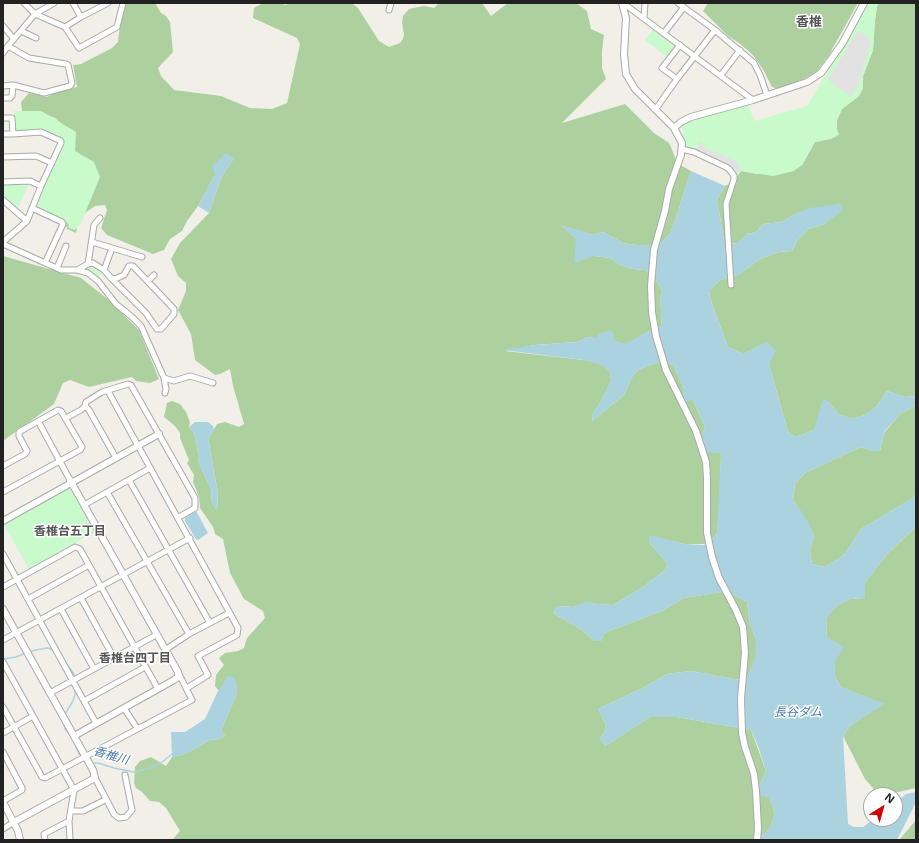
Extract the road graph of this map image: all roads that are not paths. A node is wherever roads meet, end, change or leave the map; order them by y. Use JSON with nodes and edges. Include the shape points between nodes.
{"nodes":[{"id":1,"x":24,"y":3,"type":"edge"},
{"id":2,"x":54,"y":3,"type":"edge"},
{"id":3,"x":73,"y":3,"type":"edge"},
{"id":4,"x":123,"y":3,"type":"edge"},
{"id":5,"x":392,"y":3,"type":"edge"},
{"id":6,"x":645,"y":3,"type":"edge"},
{"id":7,"x":678,"y":3,"type":"edge"},
{"id":8,"x":864,"y":3,"type":"edge"},
{"id":9,"x":104,"y":4,"type":"edge"},
{"id":10,"x":625,"y":4,"type":"edge"},
{"id":11,"x":684,"y":7,"type":"junction"},
{"id":12,"x":389,"y":10,"type":"dead end"},
{"id":13,"x":35,"y":14,"type":"junction"},
{"id":14,"x":81,"y":17,"type":"junction"},
{"id":15,"x":644,"y":18,"type":"junction"},
{"id":16,"x":3,"y":26,"type":"edge"},
{"id":17,"x":65,"y":27,"type":"junction"},
{"id":18,"x":715,"y":30,"type":"junction"},
{"id":19,"x":21,"y":31,"type":"junction"},
{"id":20,"x":664,"y":33,"type":"junction"},
{"id":21,"x":36,"y":38,"type":"dead end"},
{"id":22,"x":14,"y":39,"type":"junction"},
{"id":23,"x":680,"y":45,"type":"junction"},
{"id":24,"x":8,"y":46,"type":"junction"},
{"id":25,"x":740,"y":50,"type":"junction"},
{"id":26,"x":3,"y":53,"type":"edge"},
{"id":27,"x":695,"y":56,"type":"junction"},
{"id":28,"x":721,"y":76,"type":"junction"},
{"id":29,"x":677,"y":79,"type":"junction"},
{"id":30,"x":13,"y":85,"type":"junction"},
{"id":31,"x":3,"y":86,"type":"edge"},
{"id":32,"x":767,"y":95,"type":"junction"},
{"id":33,"x":3,"y":98,"type":"edge"},
{"id":34,"x":753,"y":100,"type":"junction"},
{"id":35,"x":655,"y":110,"type":"junction"},
{"id":36,"x":3,"y":118,"type":"edge"},
{"id":37,"x":674,"y":128,"type":"junction"},
{"id":38,"x":3,"y":134,"type":"edge"},
{"id":39,"x":13,"y":134,"type":"junction"},
{"id":40,"x":682,"y":149,"type":"junction"},
{"id":41,"x":3,"y":157,"type":"edge"},
{"id":42,"x":52,"y":163,"type":"junction"},
{"id":43,"x":3,"y":182,"type":"edge"},
{"id":44,"x":41,"y":186,"type":"junction"},
{"id":45,"x":3,"y":200,"type":"edge"},
{"id":46,"x":32,"y":208,"type":"junction"},
{"id":47,"x":100,"y":218,"type":"dead end"},
{"id":48,"x":27,"y":221,"type":"junction"},
{"id":49,"x":92,"y":242,"type":"junction"},
{"id":50,"x":3,"y":243,"type":"edge"},
{"id":51,"x":66,"y":246,"type":"dead end"},
{"id":52,"x":112,"y":248,"type":"junction"},
{"id":53,"x":142,"y":257,"type":"dead end"},
{"id":54,"x":45,"y":263,"type":"junction"},
{"id":55,"x":88,"y":264,"type":"junction"},
{"id":56,"x":57,"y":268,"type":"junction"},
{"id":57,"x":77,"y":270,"type":"junction"},
{"id":58,"x":104,"y":270,"type":"junction"},
{"id":59,"x":154,"y":275,"type":"dead end"},
{"id":60,"x":111,"y":278,"type":"junction"},
{"id":61,"x":148,"y":281,"type":"junction"},
{"id":62,"x":730,"y":284,"type":"dead end"},
{"id":63,"x":164,"y":378,"type":"junction"},
{"id":64,"x":213,"y":383,"type":"dead end"},
{"id":65,"x":108,"y":391,"type":"junction"},
{"id":66,"x":165,"y":393,"type":"dead end"},
{"id":67,"x":85,"y":406,"type":"junction"},
{"id":68,"x":66,"y":418,"type":"junction"},
{"id":69,"x":38,"y":421,"type":"junction"},
{"id":70,"x":159,"y":434,"type":"junction"},
{"id":71,"x":138,"y":445,"type":"junction"},
{"id":72,"x":116,"y":458,"type":"junction"},
{"id":73,"x":60,"y":461,"type":"junction"},
{"id":74,"x":3,"y":466,"type":"edge"},
{"id":75,"x":150,"y":468,"type":"junction"},
{"id":76,"x":129,"y":480,"type":"junction"},
{"id":77,"x":71,"y":481,"type":"junction"},
{"id":78,"x":3,"y":492,"type":"edge"},
{"id":79,"x":107,"y":492,"type":"junction"},
{"id":80,"x":84,"y":505,"type":"junction"},
{"id":81,"x":178,"y":517,"type":"junction"},
{"id":82,"x":3,"y":520,"type":"edge"},
{"id":83,"x":190,"y":538,"type":"junction"},
{"id":84,"x":168,"y":550,"type":"junction"},
{"id":85,"x":3,"y":554,"type":"edge"},
{"id":86,"x":147,"y":562,"type":"junction"},
{"id":87,"x":89,"y":565,"type":"junction"},
{"id":88,"x":123,"y":575,"type":"junction"},
{"id":89,"x":17,"y":579,"type":"junction"},
{"id":90,"x":3,"y":587,"type":"edge"},
{"id":91,"x":101,"y":587,"type":"junction"},
{"id":92,"x":81,"y":598,"type":"junction"},
{"id":93,"x":28,"y":599,"type":"junction"},
{"id":94,"x":3,"y":609,"type":"edge"},
{"id":95,"x":61,"y":609,"type":"junction"},
{"id":96,"x":230,"y":613,"type":"junction"},
{"id":97,"x":40,"y":620,"type":"junction"},
{"id":98,"x":210,"y":623,"type":"junction"},
{"id":99,"x":16,"y":633,"type":"junction"},
{"id":100,"x":189,"y":634,"type":"junction"},
{"id":101,"x":156,"y":635,"type":"junction"},
{"id":102,"x":3,"y":640,"type":"edge"},
{"id":103,"x":134,"y":647,"type":"junction"},
{"id":104,"x":165,"y":650,"type":"junction"},
{"id":105,"x":114,"y":658,"type":"junction"},
{"id":106,"x":3,"y":662,"type":"edge"},
{"id":107,"x":145,"y":667,"type":"junction"},
{"id":108,"x":94,"y":669,"type":"junction"},
{"id":109,"x":178,"y":672,"type":"junction"},
{"id":110,"x":73,"y":681,"type":"junction"},
{"id":111,"x":187,"y":688,"type":"junction"},
{"id":112,"x":158,"y":689,"type":"junction"},
{"id":113,"x":50,"y":693,"type":"junction"},
{"id":114,"x":84,"y":701,"type":"junction"},
{"id":115,"x":3,"y":707,"type":"edge"},
{"id":116,"x":124,"y":708,"type":"junction"},
{"id":117,"x":33,"y":716,"type":"junction"},
{"id":118,"x":96,"y":723,"type":"junction"},
{"id":119,"x":14,"y":727,"type":"junction"},
{"id":120,"x":137,"y":728,"type":"junction"},
{"id":121,"x":3,"y":733,"type":"edge"},
{"id":122,"x":74,"y":736,"type":"junction"},
{"id":123,"x":3,"y":752,"type":"edge"},
{"id":124,"x":86,"y":757,"type":"junction"},
{"id":125,"x":63,"y":769,"type":"junction"},
{"id":126,"x":125,"y":775,"type":"dead end"},
{"id":127,"x":95,"y":778,"type":"junction"},
{"id":128,"x":74,"y":790,"type":"junction"},
{"id":129,"x":106,"y":800,"type":"junction"},
{"id":130,"x":3,"y":802,"type":"edge"},
{"id":131,"x":71,"y":811,"type":"junction"},
{"id":132,"x":69,"y":821,"type":"junction"},
{"id":133,"x":14,"y":822,"type":"junction"},
{"id":134,"x":3,"y":829,"type":"edge"},
{"id":135,"x":20,"y":840,"type":"edge"},
{"id":136,"x":45,"y":840,"type":"edge"},
{"id":137,"x":70,"y":840,"type":"edge"},
{"id":138,"x":757,"y":840,"type":"edge"}],
"edges":[{"from":1,"to":13,"type":"street"},
{"from":2,"to":13,"type":"street"},
{"from":3,"to":14,"type":"street"},
{"from":4,"to":17,"type":"street","via":[[117,27],[79,48]]},
{"from":5,"to":12,"type":"street"},
{"from":6,"to":15,"type":"street"},
{"from":7,"to":11,"type":"street"},
{"from":8,"to":32,"type":"street","via":[[842,44],[821,73],[807,82]]},
{"from":9,"to":14,"type":"street"},
{"from":10,"to":15,"type":"street"},
{"from":10,"to":35,"type":"street","via":[[626,74],[635,89]]},
{"from":11,"to":18,"type":"street"},
{"from":11,"to":20,"type":"street"},
{"from":13,"to":17,"type":"street"},
{"from":13,"to":19,"type":"street"},
{"from":14,"to":17,"type":"street"},
{"from":15,"to":20,"type":"street"},
{"from":16,"to":22,"type":"street"},
{"from":18,"to":25,"type":"street"},
{"from":18,"to":27,"type":"street"},
{"from":19,"to":21,"type":"street"},
{"from":19,"to":22,"type":"street"},
{"from":20,"to":23,"type":"street"},
{"from":22,"to":24,"type":"street"},
{"from":23,"to":27,"type":"street"},
{"from":23,"to":29,"type":"street","via":[[662,68]]},
{"from":24,"to":26,"type":"street"},
{"from":24,"to":30,"type":"street","via":[[29,58],[68,65],[72,83],[70,86],[44,93]]},
{"from":25,"to":28,"type":"street"},
{"from":25,"to":32,"type":"street","via":[[754,63]]},
{"from":27,"to":28,"type":"street"},
{"from":27,"to":29,"type":"street"},
{"from":28,"to":34,"type":"street"},
{"from":29,"to":35,"type":"street"},
{"from":30,"to":31,"type":"street"},
{"from":30,"to":33,"type":"street","via":[[12,96]]},
{"from":32,"to":34,"type":"street"},
{"from":34,"to":37,"type":"street","via":[[691,117]]},
{"from":35,"to":37,"type":"street"},
{"from":36,"to":39,"type":"street","via":[[12,118]]},
{"from":37,"to":40,"type":"street","via":[[680,137]]},
{"from":38,"to":39,"type":"street"},
{"from":39,"to":42,"type":"street","via":[[41,132],[61,142]]},
{"from":40,"to":62,"type":"street","via":[[726,167],[734,176],[726,204]]},
{"from":40,"to":138,"type":"street","via":[[654,250],[652,312],[666,370],[696,431],[704,457],[707,478],[707,533],[712,558],[743,627],[745,653],[741,698],[742,733],[754,774]]},
{"from":41,"to":42,"type":"street","via":[[36,156]]},
{"from":42,"to":44,"type":"street"},
{"from":43,"to":44,"type":"street","via":[[30,181]]},
{"from":44,"to":46,"type":"street"},
{"from":45,"to":48,"type":"street"},
{"from":46,"to":48,"type":"street"},
{"from":46,"to":54,"type":"street","via":[[63,224]]},
{"from":47,"to":49,"type":"street","via":[[94,225]]},
{"from":48,"to":50,"type":"street"},
{"from":49,"to":52,"type":"street"},
{"from":49,"to":55,"type":"street"},
{"from":50,"to":54,"type":"street"},
{"from":51,"to":56,"type":"street"},
{"from":52,"to":53,"type":"street"},
{"from":52,"to":58,"type":"street"},
{"from":54,"to":56,"type":"street"},
{"from":55,"to":57,"type":"street"},
{"from":55,"to":58,"type":"street","via":[[97,265]]},
{"from":56,"to":57,"type":"street"},
{"from":57,"to":63,"type":"street","via":[[88,273],[98,281],[116,304],[141,326]]},
{"from":58,"to":60,"type":"street"},
{"from":59,"to":61,"type":"street"},
{"from":60,"to":61,"type":"street","via":[[121,277],[131,266]]},
{"from":60,"to":61,"type":"street","via":[[146,313],[157,329],[161,329],[174,314],[174,309]]},
{"from":63,"to":64,"type":"street","via":[[174,381],[190,376]]},
{"from":63,"to":66,"type":"street"},
{"from":65,"to":67,"type":"street","via":[[86,402]]},
{"from":65,"to":70,"type":"street","via":[[132,385]]},
{"from":65,"to":71,"type":"street"},
{"from":67,"to":68,"type":"street"},
{"from":67,"to":72,"type":"street"},
{"from":68,"to":69,"type":"street","via":[[58,410]]},
{"from":68,"to":73,"type":"street","via":[[82,447]]},
{"from":69,"to":73,"type":"street"},
{"from":69,"to":74,"type":"street","via":[[19,432],[27,451],[25,454]]},
{"from":70,"to":71,"type":"street"},
{"from":70,"to":81,"type":"street","via":[[195,498],[195,508]]},
{"from":71,"to":72,"type":"street"},
{"from":71,"to":75,"type":"street"},
{"from":72,"to":77,"type":"street"},
{"from":73,"to":77,"type":"street"},
{"from":73,"to":78,"type":"street"},
{"from":75,"to":76,"type":"street"},
{"from":75,"to":81,"type":"street"},
{"from":76,"to":79,"type":"street"},
{"from":76,"to":84,"type":"street"},
{"from":77,"to":80,"type":"street"},
{"from":77,"to":82,"type":"street"},
{"from":79,"to":80,"type":"street"},
{"from":79,"to":86,"type":"street"},
{"from":80,"to":88,"type":"street"},
{"from":81,"to":83,"type":"street"},
{"from":83,"to":84,"type":"street"},
{"from":83,"to":96,"type":"street"},
{"from":84,"to":86,"type":"street"},
{"from":84,"to":98,"type":"street"},
{"from":85,"to":89,"type":"street"},
{"from":86,"to":88,"type":"street"},
{"from":86,"to":100,"type":"street"},
{"from":87,"to":89,"type":"street","via":[[80,549],[75,547]]},
{"from":87,"to":91,"type":"street"},
{"from":87,"to":93,"type":"street"},
{"from":88,"to":91,"type":"street"},
{"from":88,"to":101,"type":"street"},
{"from":89,"to":90,"type":"street"},
{"from":89,"to":93,"type":"street"},
{"from":91,"to":92,"type":"street"},
{"from":91,"to":103,"type":"street"},
{"from":92,"to":95,"type":"street"},
{"from":92,"to":105,"type":"street"},
{"from":93,"to":97,"type":"street"},
{"from":94,"to":99,"type":"street"},
{"from":95,"to":97,"type":"street"},
{"from":95,"to":108,"type":"street"},
{"from":96,"to":98,"type":"street"},
{"from":96,"to":111,"type":"street","via":[[238,628],[236,635],[198,656],[208,675]]},
{"from":97,"to":99,"type":"street"},
{"from":97,"to":110,"type":"street"},
{"from":98,"to":100,"type":"street"},
{"from":99,"to":102,"type":"street"},
{"from":99,"to":113,"type":"street"},
{"from":100,"to":104,"type":"street"},
{"from":101,"to":103,"type":"street"},
{"from":101,"to":104,"type":"street"},
{"from":103,"to":105,"type":"street"},
{"from":103,"to":107,"type":"street"},
{"from":104,"to":109,"type":"street"},
{"from":105,"to":108,"type":"street"},
{"from":106,"to":117,"type":"street"},
{"from":107,"to":112,"type":"street"},
{"from":107,"to":114,"type":"street"},
{"from":108,"to":110,"type":"street"},
{"from":109,"to":111,"type":"street"},
{"from":109,"to":112,"type":"street","via":[[178,677]]},
{"from":110,"to":113,"type":"street"},
{"from":110,"to":114,"type":"street"},
{"from":111,"to":120,"type":"street","via":[[192,700]]},
{"from":112,"to":116,"type":"street"},
{"from":113,"to":122,"type":"street"},
{"from":114,"to":118,"type":"street"},
{"from":115,"to":119,"type":"street"},
{"from":116,"to":118,"type":"street"},
{"from":116,"to":120,"type":"street"},
{"from":117,"to":119,"type":"street"},
{"from":117,"to":125,"type":"street"},
{"from":118,"to":122,"type":"street"},
{"from":119,"to":121,"type":"street"},
{"from":119,"to":125,"type":"street","via":[[42,777],[45,778]]},
{"from":120,"to":124,"type":"street"},
{"from":122,"to":124,"type":"street"},
{"from":123,"to":130,"type":"street","via":[[22,790]]},
{"from":124,"to":125,"type":"street"},
{"from":124,"to":127,"type":"street"},
{"from":125,"to":128,"type":"street"},
{"from":126,"to":129,"type":"street","via":[[132,810],[126,817],[118,818]]},
{"from":127,"to":128,"type":"street"},
{"from":127,"to":129,"type":"street"},
{"from":128,"to":131,"type":"street"},
{"from":128,"to":133,"type":"street"},
{"from":129,"to":131,"type":"street","via":[[83,811]]},
{"from":130,"to":133,"type":"street"},
{"from":131,"to":132,"type":"street"},
{"from":132,"to":136,"type":"street","via":[[44,834]]},
{"from":132,"to":137,"type":"street"},
{"from":133,"to":134,"type":"street"},
{"from":133,"to":135,"type":"street"}]}
